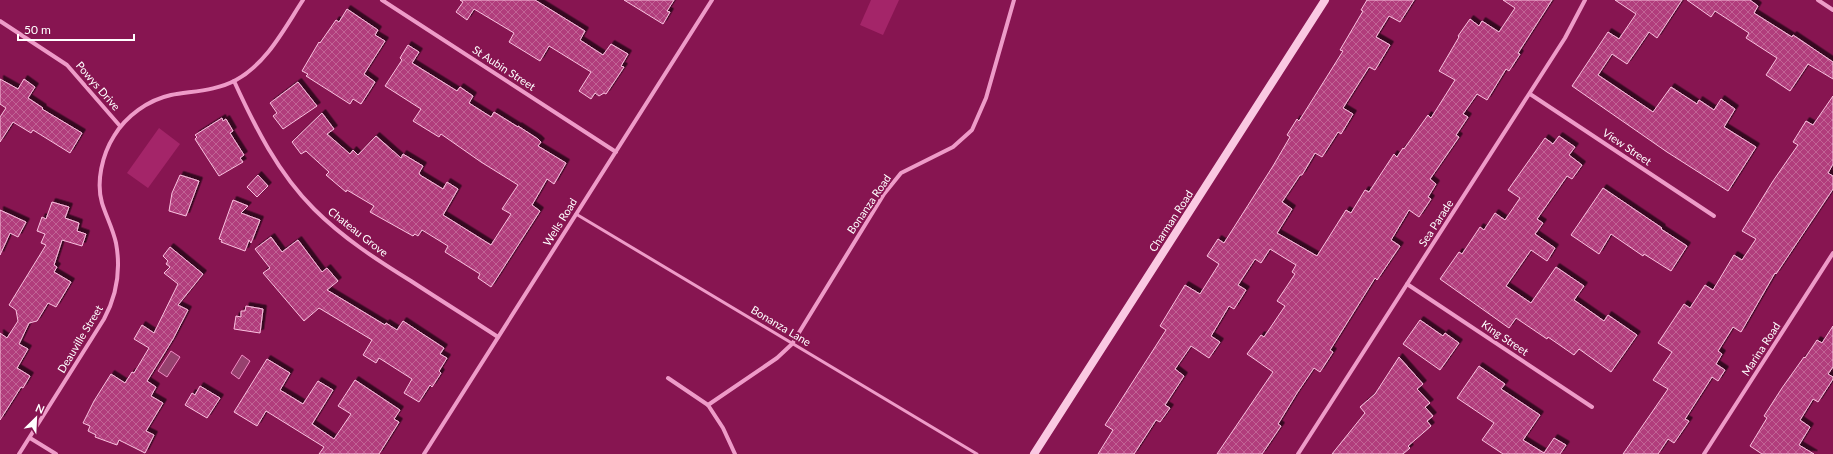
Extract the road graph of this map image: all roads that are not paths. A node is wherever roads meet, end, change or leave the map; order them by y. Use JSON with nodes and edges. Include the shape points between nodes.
{"nodes":[{"id":1,"x":303,"y":0,"type":"edge"},
{"id":2,"x":382,"y":0,"type":"edge"},
{"id":3,"x":712,"y":0,"type":"edge"},
{"id":4,"x":1014,"y":0,"type":"edge"},
{"id":5,"x":1325,"y":0,"type":"edge"},
{"id":6,"x":1584,"y":0,"type":"edge"},
{"id":7,"x":1818,"y":0,"type":"edge"},
{"id":8,"x":1833,"y":10,"type":"edge"},
{"id":9,"x":0,"y":20,"type":"edge"},
{"id":10,"x":234,"y":81,"type":"junction"},
{"id":11,"x":1530,"y":94,"type":"junction"},
{"id":12,"x":120,"y":126,"type":"junction"},
{"id":13,"x":616,"y":152,"type":"junction"},
{"id":14,"x":576,"y":214,"type":"junction"},
{"id":15,"x":1714,"y":216,"type":"dead end"},
{"id":16,"x":1833,"y":253,"type":"edge"},
{"id":17,"x":1407,"y":284,"type":"junction"},
{"id":18,"x":498,"y":337,"type":"junction"},
{"id":19,"x":792,"y":344,"type":"junction"},
{"id":20,"x":668,"y":378,"type":"dead end"},
{"id":21,"x":708,"y":405,"type":"junction"},
{"id":22,"x":1592,"y":407,"type":"dead end"},
{"id":23,"x":30,"y":438,"type":"junction"},
{"id":24,"x":19,"y":454,"type":"edge"},
{"id":25,"x":56,"y":454,"type":"edge"},
{"id":26,"x":424,"y":454,"type":"edge"},
{"id":27,"x":735,"y":454,"type":"edge"},
{"id":28,"x":977,"y":454,"type":"edge"},
{"id":29,"x":1034,"y":454,"type":"edge"},
{"id":30,"x":1298,"y":454,"type":"edge"},
{"id":31,"x":1704,"y":454,"type":"edge"}],
"edges":[{"from":1,"to":10,"type":"street","name":"Deauville Street","via":[[263,59]]},
{"from":2,"to":13,"type":"street","name":"St Aubin Street"},
{"from":3,"to":13,"type":"street","name":"Wells Road"},
{"from":4,"to":19,"type":"street","name":"Bonanza Road","via":[[986,98],[972,130],[953,147],[901,173],[884,194]]},
{"from":5,"to":29,"type":"main road","name":"Charman Road"},
{"from":6,"to":11,"type":"street","name":"Sea Parade","via":[[1573,26]]},
{"from":7,"to":8,"type":"street"},
{"from":9,"to":12,"type":"street","name":"Powys Drive","via":[[67,65]]},
{"from":10,"to":12,"type":"street","name":"Deauville Street","via":[[214,88],[161,98],[139,109]]},
{"from":10,"to":18,"type":"street","name":"Chateau Grove","via":[[253,123],[280,167],[313,208],[337,231],[376,259]]},
{"from":11,"to":15,"type":"street","name":"View Street"},
{"from":11,"to":17,"type":"street","name":"Sea Parade"},
{"from":12,"to":23,"type":"street","name":"Deauville Street","via":[[104,156],[100,180],[102,202],[118,253],[118,276],[113,299],[101,325]]},
{"from":13,"to":14,"type":"street","name":"Wells Road"},
{"from":14,"to":18,"type":"street","name":"Wells Road"},
{"from":14,"to":19,"type":"lane","name":"Bonanza Lane"},
{"from":16,"to":31,"type":"street","name":"Marina Road"},
{"from":17,"to":22,"type":"street","name":"King Street"},
{"from":17,"to":30,"type":"street","name":"Sea Parade"},
{"from":18,"to":26,"type":"street","name":"Wells Road"},
{"from":19,"to":21,"type":"street","name":"Bonanza Road","via":[[777,358]]},
{"from":19,"to":28,"type":"lane","name":"Bonanza Lane"},
{"from":20,"to":21,"type":"street"},
{"from":21,"to":27,"type":"street","via":[[723,428]]},
{"from":23,"to":24,"type":"street","name":"Deauville Street"},
{"from":23,"to":25,"type":"street"}]}
